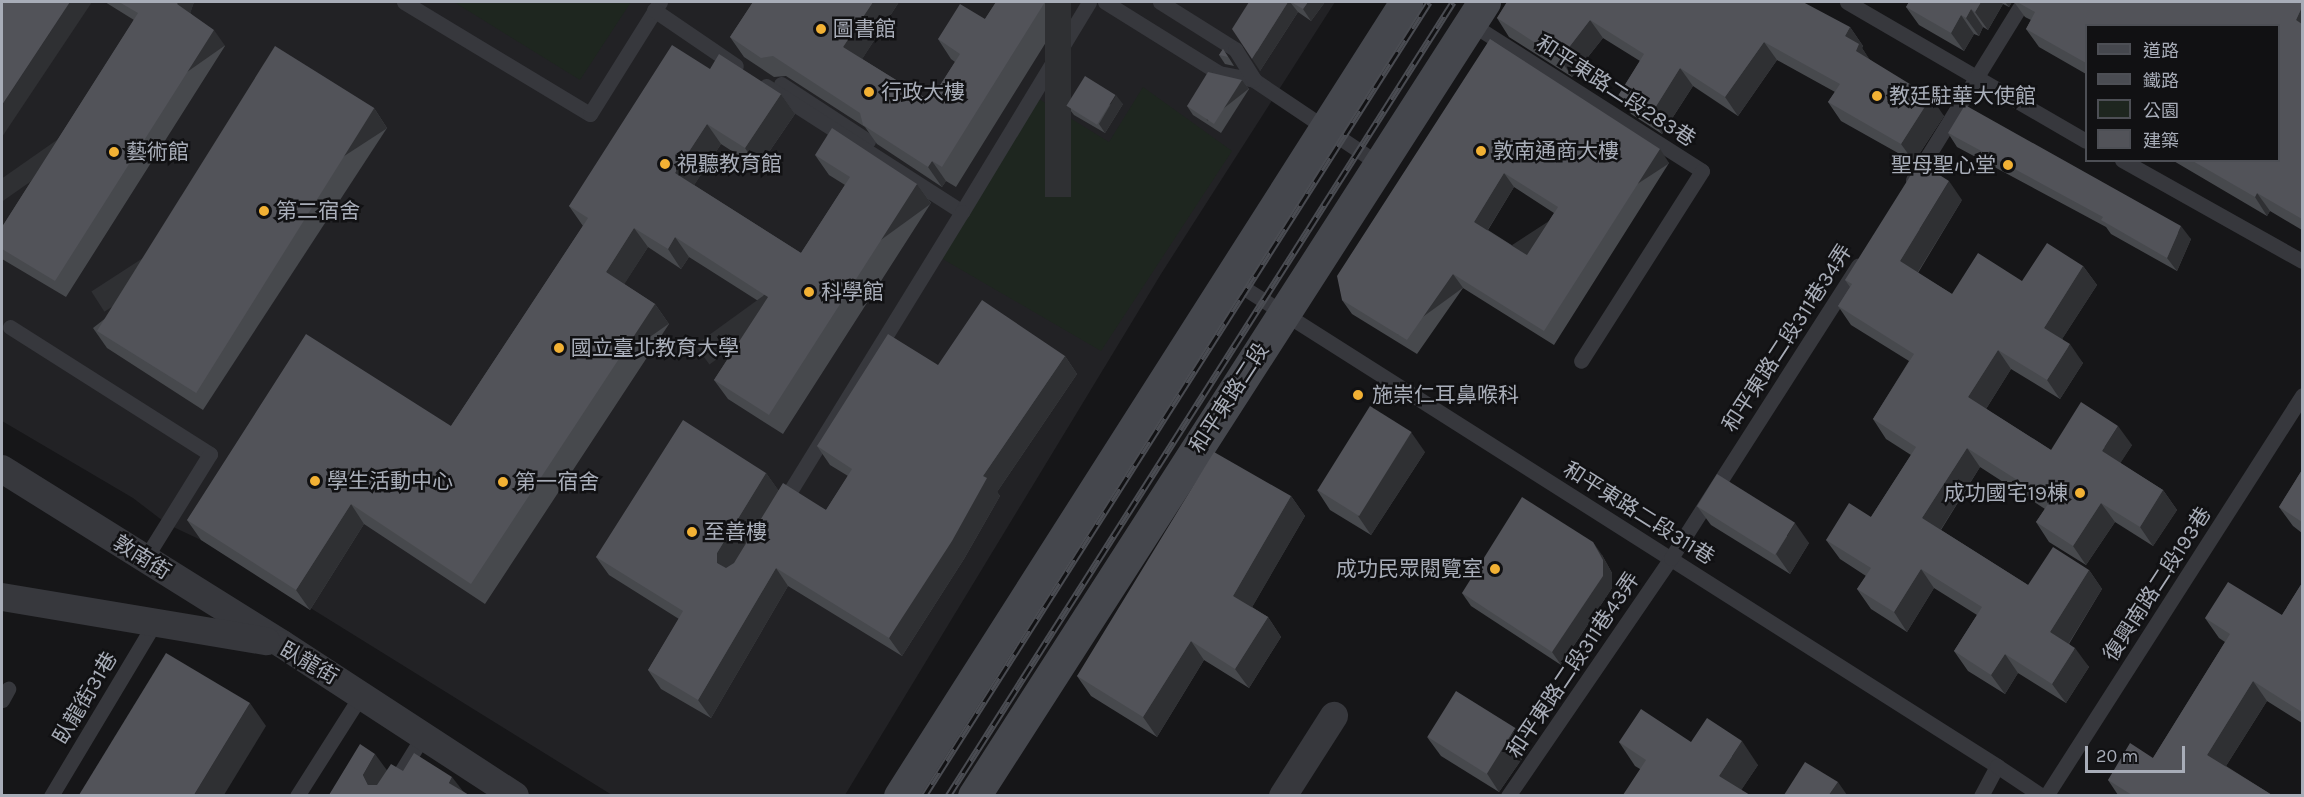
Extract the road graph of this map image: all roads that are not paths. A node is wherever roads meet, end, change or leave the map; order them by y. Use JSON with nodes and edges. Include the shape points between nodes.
{"nodes":[{"id":1,"x":404,"y":2,"type":"edge"},
{"id":2,"x":1089,"y":2,"type":"edge"},
{"id":3,"x":1105,"y":2,"type":"edge"},
{"id":4,"x":1160,"y":2,"type":"edge"},
{"id":5,"x":1406,"y":2,"type":"edge"},
{"id":6,"x":1847,"y":2,"type":"edge"},
{"id":7,"x":2023,"y":2,"type":"edge"},
{"id":8,"x":657,"y":6,"type":"edge"},
{"id":9,"x":1477,"y":12,"type":"edge"},
{"id":10,"x":1254,"y":80,"type":"junction"},
{"id":11,"x":1978,"y":80,"type":"junction"},
{"id":12,"x":781,"y":84,"type":"edge"},
{"id":13,"x":1326,"y":128,"type":"junction"},
{"id":14,"x":2085,"y":140,"type":"edge"},
{"id":15,"x":878,"y":157,"type":"junction"},
{"id":16,"x":2126,"y":162,"type":"edge"},
{"id":17,"x":1379,"y":164,"type":"junction"},
{"id":18,"x":1907,"y":189,"type":"edge"},
{"id":19,"x":962,"y":212,"type":"junction"},
{"id":20,"x":1869,"y":249,"type":"edge"},
{"id":21,"x":2302,"y":261,"type":"edge"},
{"id":22,"x":1230,"y":279,"type":"junction"},
{"id":23,"x":1283,"y":314,"type":"junction"},
{"id":24,"x":10,"y":327,"type":"dead end"},
{"id":25,"x":1581,"y":361,"type":"dead end"},
{"id":26,"x":2302,"y":395,"type":"edge"},
{"id":27,"x":2,"y":469,"type":"edge"},
{"id":28,"x":772,"y":519,"type":"edge"},
{"id":29,"x":1671,"y":558,"type":"junction"},
{"id":30,"x":144,"y":559,"type":"junction"},
{"id":31,"x":2,"y":597,"type":"edge"},
{"id":32,"x":155,"y":621,"type":"junction"},
{"id":33,"x":282,"y":644,"type":"junction"},
{"id":34,"x":361,"y":695,"type":"junction"},
{"id":35,"x":1334,"y":716,"type":"dead end"},
{"id":36,"x":423,"y":736,"type":"junction"},
{"id":37,"x":1997,"y":766,"type":"junction"},
{"id":38,"x":51,"y":795,"type":"edge"},
{"id":39,"x":297,"y":795,"type":"edge"},
{"id":40,"x":386,"y":795,"type":"edge"},
{"id":41,"x":514,"y":795,"type":"edge"},
{"id":42,"x":900,"y":795,"type":"edge"},
{"id":43,"x":974,"y":795,"type":"edge"},
{"id":44,"x":1283,"y":795,"type":"edge"},
{"id":45,"x":1509,"y":795,"type":"edge"},
{"id":46,"x":1981,"y":795,"type":"edge"},
{"id":47,"x":2044,"y":795,"type":"edge"}],
"edges":[{"from":1,"to":8,"type":"lane","via":[[590,114]]},
{"from":2,"to":19,"type":"lane"},
{"from":3,"to":10,"type":"lane","via":[[1219,74]]},
{"from":4,"to":10,"type":"lane","via":[[1235,49]]},
{"from":5,"to":13,"type":"main road"},
{"from":6,"to":11,"type":"lane"},
{"from":7,"to":11,"type":"lane"},
{"from":8,"to":15,"type":"lane"},
{"from":9,"to":17,"type":"main road","name":"和平東路二段"},
{"from":9,"to":25,"type":"lane","name":"和平東路二段283巷","via":[[1702,171]]},
{"from":10,"to":13,"type":"lane"},
{"from":11,"to":14,"type":"lane"},
{"from":11,"to":18,"type":"lane"},
{"from":12,"to":15,"type":"lane","via":[[866,138]]},
{"from":13,"to":17,"type":"lane"},
{"from":13,"to":22,"type":"main road"},
{"from":15,"to":19,"type":"lane"},
{"from":16,"to":21,"type":"lane"},
{"from":17,"to":23,"type":"main road","name":"和平東路二段"},
{"from":19,"to":28,"type":"lane"},
{"from":20,"to":29,"type":"lane","name":"和平東路二段311巷34弄"},
{"from":22,"to":23,"type":"lane","name":"和平東路二段311巷"},
{"from":22,"to":42,"type":"main road"},
{"from":23,"to":29,"type":"lane","name":"和平東路二段311巷"},
{"from":23,"to":43,"type":"main road","name":"和平東路二段"},
{"from":24,"to":30,"type":"lane","via":[[210,454]]},
{"from":26,"to":47,"type":"lane","name":"復興南路二段193巷"},
{"from":27,"to":30,"type":"street","name":"敦南街"},
{"from":29,"to":37,"type":"lane","name":"和平東路二段311巷"},
{"from":29,"to":45,"type":"lane","name":"和平東路二段311巷43弄"},
{"from":30,"to":33,"type":"street","name":"敦南街"},
{"from":31,"to":32,"type":"street","name":"臥龍街"},
{"from":32,"to":33,"type":"street","name":"臥龍街"},
{"from":32,"to":38,"type":"lane","name":"臥龍街31巷"},
{"from":33,"to":34,"type":"street","name":"臥龍街"},
{"from":34,"to":36,"type":"street","name":"臥龍街"},
{"from":34,"to":39,"type":"lane"},
{"from":35,"to":44,"type":"street"},
{"from":36,"to":40,"type":"lane"},
{"from":36,"to":41,"type":"street","name":"臥龍街"},
{"from":37,"to":46,"type":"lane"},
{"from":37,"to":47,"type":"lane","name":"復興南路二段193巷"}]}
